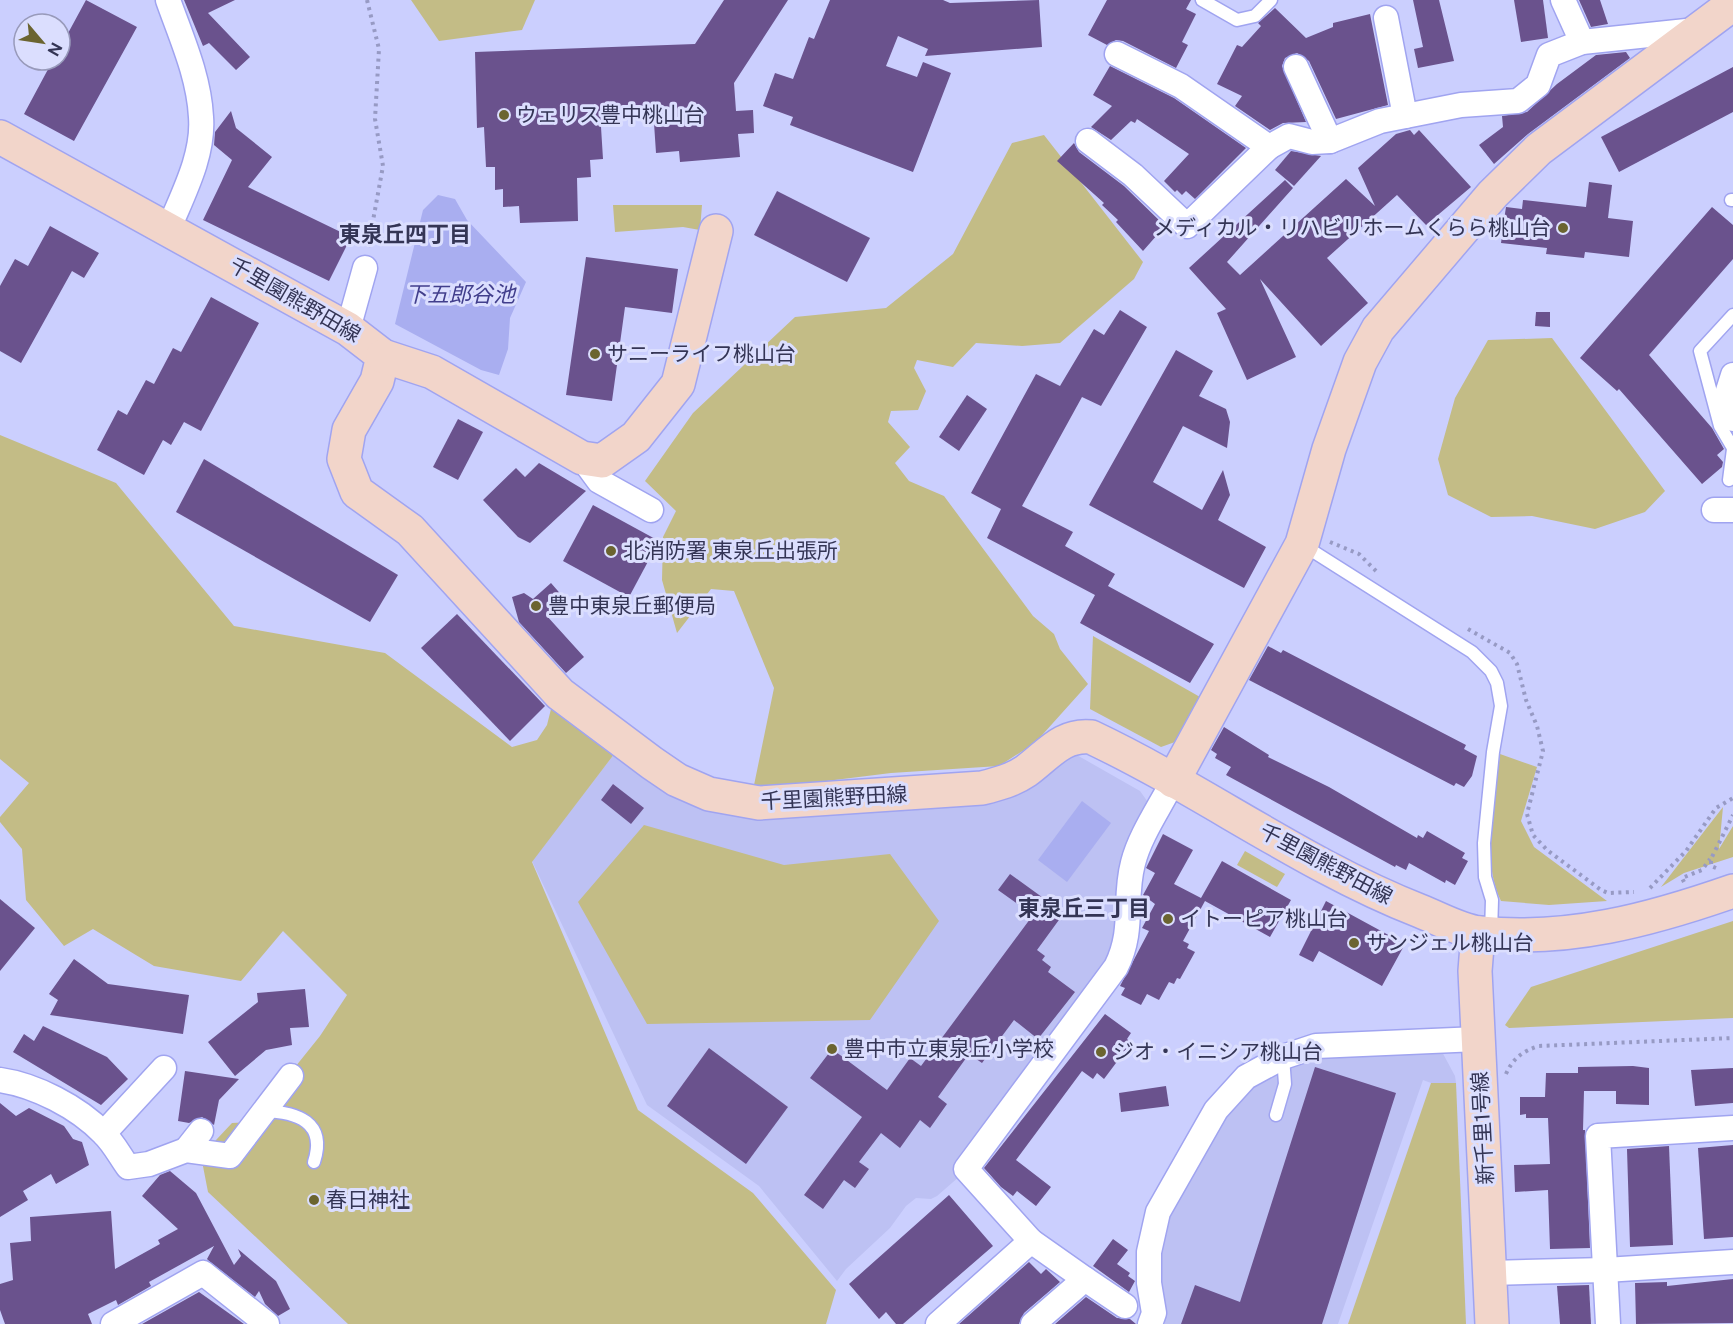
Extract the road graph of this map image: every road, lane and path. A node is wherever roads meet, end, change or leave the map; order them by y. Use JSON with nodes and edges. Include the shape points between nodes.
{"nodes":[{"id":1,"x":168,"y":0,"type":"edge"},
{"id":2,"x":367,"y":0,"type":"edge"},
{"id":3,"x":1202,"y":0,"type":"edge"},
{"id":4,"x":1271,"y":0,"type":"edge"},
{"id":5,"x":1563,"y":0,"type":"edge"},
{"id":6,"x":1733,"y":4,"type":"edge"},
{"id":7,"x":1386,"y":18,"type":"dead end"},
{"id":8,"x":1696,"y":30,"type":"junction"},
{"id":9,"x":1582,"y":42,"type":"junction"},
{"id":10,"x":1117,"y":54,"type":"dead end"},
{"id":11,"x":1296,"y":67,"type":"dead end"},
{"id":12,"x":1405,"y":116,"type":"junction"},
{"id":13,"x":0,"y":137,"type":"edge"},
{"id":14,"x":1088,"y":141,"type":"dead end"},
{"id":15,"x":1330,"y":141,"type":"junction"},
{"id":16,"x":1269,"y":147,"type":"junction"},
{"id":17,"x":169,"y":228,"type":"junction"},
{"id":18,"x":716,"y":231,"type":"dead end"},
{"id":19,"x":365,"y":267,"type":"joint"},
{"id":20,"x":1733,"y":315,"type":"edge"},
{"id":21,"x":348,"y":329,"type":"junction"},
{"id":22,"x":383,"y":356,"type":"junction"},
{"id":23,"x":1733,"y":375,"type":"edge"},
{"id":24,"x":1733,"y":418,"type":"edge"},
{"id":25,"x":1733,"y":448,"type":"edge"},
{"id":26,"x":582,"y":458,"type":"junction"},
{"id":27,"x":1729,"y":480,"type":"dead end"},
{"id":28,"x":651,"y":510,"type":"dead end"},
{"id":29,"x":1302,"y":544,"type":"junction"},
{"id":30,"x":1173,"y":781,"type":"junction"},
{"id":31,"x":1733,"y":798,"type":"edge"},
{"id":32,"x":1733,"y":815,"type":"edge"},
{"id":33,"x":1711,"y":859,"type":"junction"},
{"id":34,"x":1685,"y":876,"type":"dead end"},
{"id":35,"x":1727,"y":879,"type":"edge"},
{"id":36,"x":1652,"y":887,"type":"dead end"},
{"id":37,"x":1484,"y":933,"type":"junction"},
{"id":38,"x":1733,"y":1038,"type":"edge"},
{"id":39,"x":1478,"y":1039,"type":"junction"},
{"id":40,"x":1283,"y":1057,"type":"junction"},
{"id":41,"x":164,"y":1068,"type":"dead end"},
{"id":42,"x":291,"y":1076,"type":"dead end"},
{"id":43,"x":0,"y":1080,"type":"edge"},
{"id":44,"x":1505,"y":1082,"type":"dead end"},
{"id":45,"x":264,"y":1111,"type":"junction"},
{"id":46,"x":1276,"y":1115,"type":"dead end"},
{"id":47,"x":1733,"y":1128,"type":"edge"},
{"id":48,"x":201,"y":1131,"type":"dead end"},
{"id":49,"x":104,"y":1133,"type":"junction"},
{"id":50,"x":186,"y":1150,"type":"junction"},
{"id":51,"x":314,"y":1162,"type":"dead end"},
{"id":52,"x":1031,"y":1241,"type":"junction"},
{"id":53,"x":1733,"y":1262,"type":"edge"},
{"id":54,"x":1605,"y":1270,"type":"junction"},
{"id":55,"x":1490,"y":1273,"type":"junction"},
{"id":56,"x":1085,"y":1279,"type":"junction"},
{"id":57,"x":1146,"y":1319,"type":"edge"},
{"id":58,"x":113,"y":1324,"type":"edge"},
{"id":59,"x":267,"y":1324,"type":"edge"},
{"id":60,"x":938,"y":1324,"type":"edge"},
{"id":61,"x":1033,"y":1324,"type":"edge"},
{"id":62,"x":1492,"y":1324,"type":"edge"},
{"id":63,"x":1608,"y":1324,"type":"edge"}],
"edges":[{"from":1,"to":17,"type":"street","via":[[194,74],[202,118],[194,165]]},
{"from":2,"to":19,"type":"path","via":[[379,49],[375,118],[383,166]]},
{"from":3,"to":4,"type":"lane","via":[[1237,20],[1255,16]]},
{"from":5,"to":9,"type":"street"},
{"from":6,"to":8,"type":"street"},
{"from":7,"to":12,"type":"street"},
{"from":8,"to":9,"type":"street"},
{"from":8,"to":29,"type":"street","via":[[1519,168],[1390,312],[1359,362]]},
{"from":9,"to":12,"type":"street","via":[[1549,55],[1538,85],[1518,102],[1461,105]]},
{"from":10,"to":16,"type":"street","via":[[1181,86]]},
{"from":11,"to":15,"type":"street"},
{"from":12,"to":15,"type":"street","via":[[1380,121]]},
{"from":13,"to":17,"type":"street","name":"千里園熊野田線"},
{"from":14,"to":16,"type":"street","via":[[1133,175],[1186,226]]},
{"from":15,"to":16,"type":"street","via":[[1312,142],[1289,136]]},
{"from":17,"to":21,"type":"street","name":"千里園熊野田線"},
{"from":18,"to":26,"type":"street","via":[[678,384],[636,437],[602,461]]},
{"from":19,"to":21,"type":"street"},
{"from":20,"to":25,"type":"lane","via":[[1700,351],[1720,426]]},
{"from":21,"to":22,"type":"street","name":"千里園熊野田線"},
{"from":22,"to":26,"type":"street","via":[[432,372]]},
{"from":22,"to":30,"type":"street","name":"千里園熊野田線","via":[[377,381],[349,430],[344,459],[357,492],[410,530],[560,694],[677,780],[721,798],[765,804],[967,790],[1014,778],[1060,743],[1080,736],[1100,741]]},
{"from":23,"to":24,"type":"street","via":[[1727,394]]},
{"from":25,"to":27,"type":"lane"},
{"from":26,"to":28,"type":"street","via":[[600,481]]},
{"from":29,"to":30,"type":"street"},
{"from":29,"to":37,"type":"lane","via":[[1472,652],[1494,677],[1501,706],[1483,857],[1492,900]]},
{"from":30,"to":37,"type":"street","name":"千里園熊野田線","via":[[1375,893]]},
{"from":30,"to":52,"type":"street","via":[[1133,862],[1128,929],[1116,967],[966,1169]]},
{"from":31,"to":36,"type":"path","via":[[1716,808],[1686,851]]},
{"from":32,"to":33,"type":"path"},
{"from":33,"to":34,"type":"path","via":[[1702,870]]},
{"from":33,"to":35,"type":"path","via":[[1713,868]]},
{"from":35,"to":37,"type":"street","name":"千里園熊野田線","via":[[1672,912],[1594,931]]},
{"from":37,"to":39,"type":"street","name":"新千里1号線","via":[[1475,971]]},
{"from":38,"to":44,"type":"path","via":[[1539,1046],[1512,1062]]},
{"from":39,"to":40,"type":"street","via":[[1328,1044]]},
{"from":39,"to":55,"type":"street","name":"新千里1号線"},
{"from":40,"to":46,"type":"lane","via":[[1285,1084]]},
{"from":40,"to":57,"type":"street","via":[[1251,1073],[1227,1096],[1201,1133],[1165,1199],[1156,1218],[1149,1252]]},
{"from":41,"to":49,"type":"street"},
{"from":42,"to":45,"type":"street"},
{"from":43,"to":49,"type":"street","via":[[15,1082],[65,1105]]},
{"from":45,"to":50,"type":"street","via":[[230,1156]]},
{"from":45,"to":51,"type":"lane","via":[[289,1112],[306,1120],[316,1136]]},
{"from":47,"to":54,"type":"street","via":[[1598,1136]]},
{"from":48,"to":50,"type":"street"},
{"from":49,"to":50,"type":"street","via":[[128,1167],[149,1164]]},
{"from":52,"to":56,"type":"street"},
{"from":52,"to":60,"type":"street"},
{"from":53,"to":54,"type":"street"},
{"from":54,"to":55,"type":"street"},
{"from":54,"to":63,"type":"street"},
{"from":55,"to":62,"type":"street","name":"新千里1号線"},
{"from":56,"to":57,"type":"street"},
{"from":56,"to":61,"type":"street"},
{"from":58,"to":59,"type":"street","via":[[203,1273]]}]}
